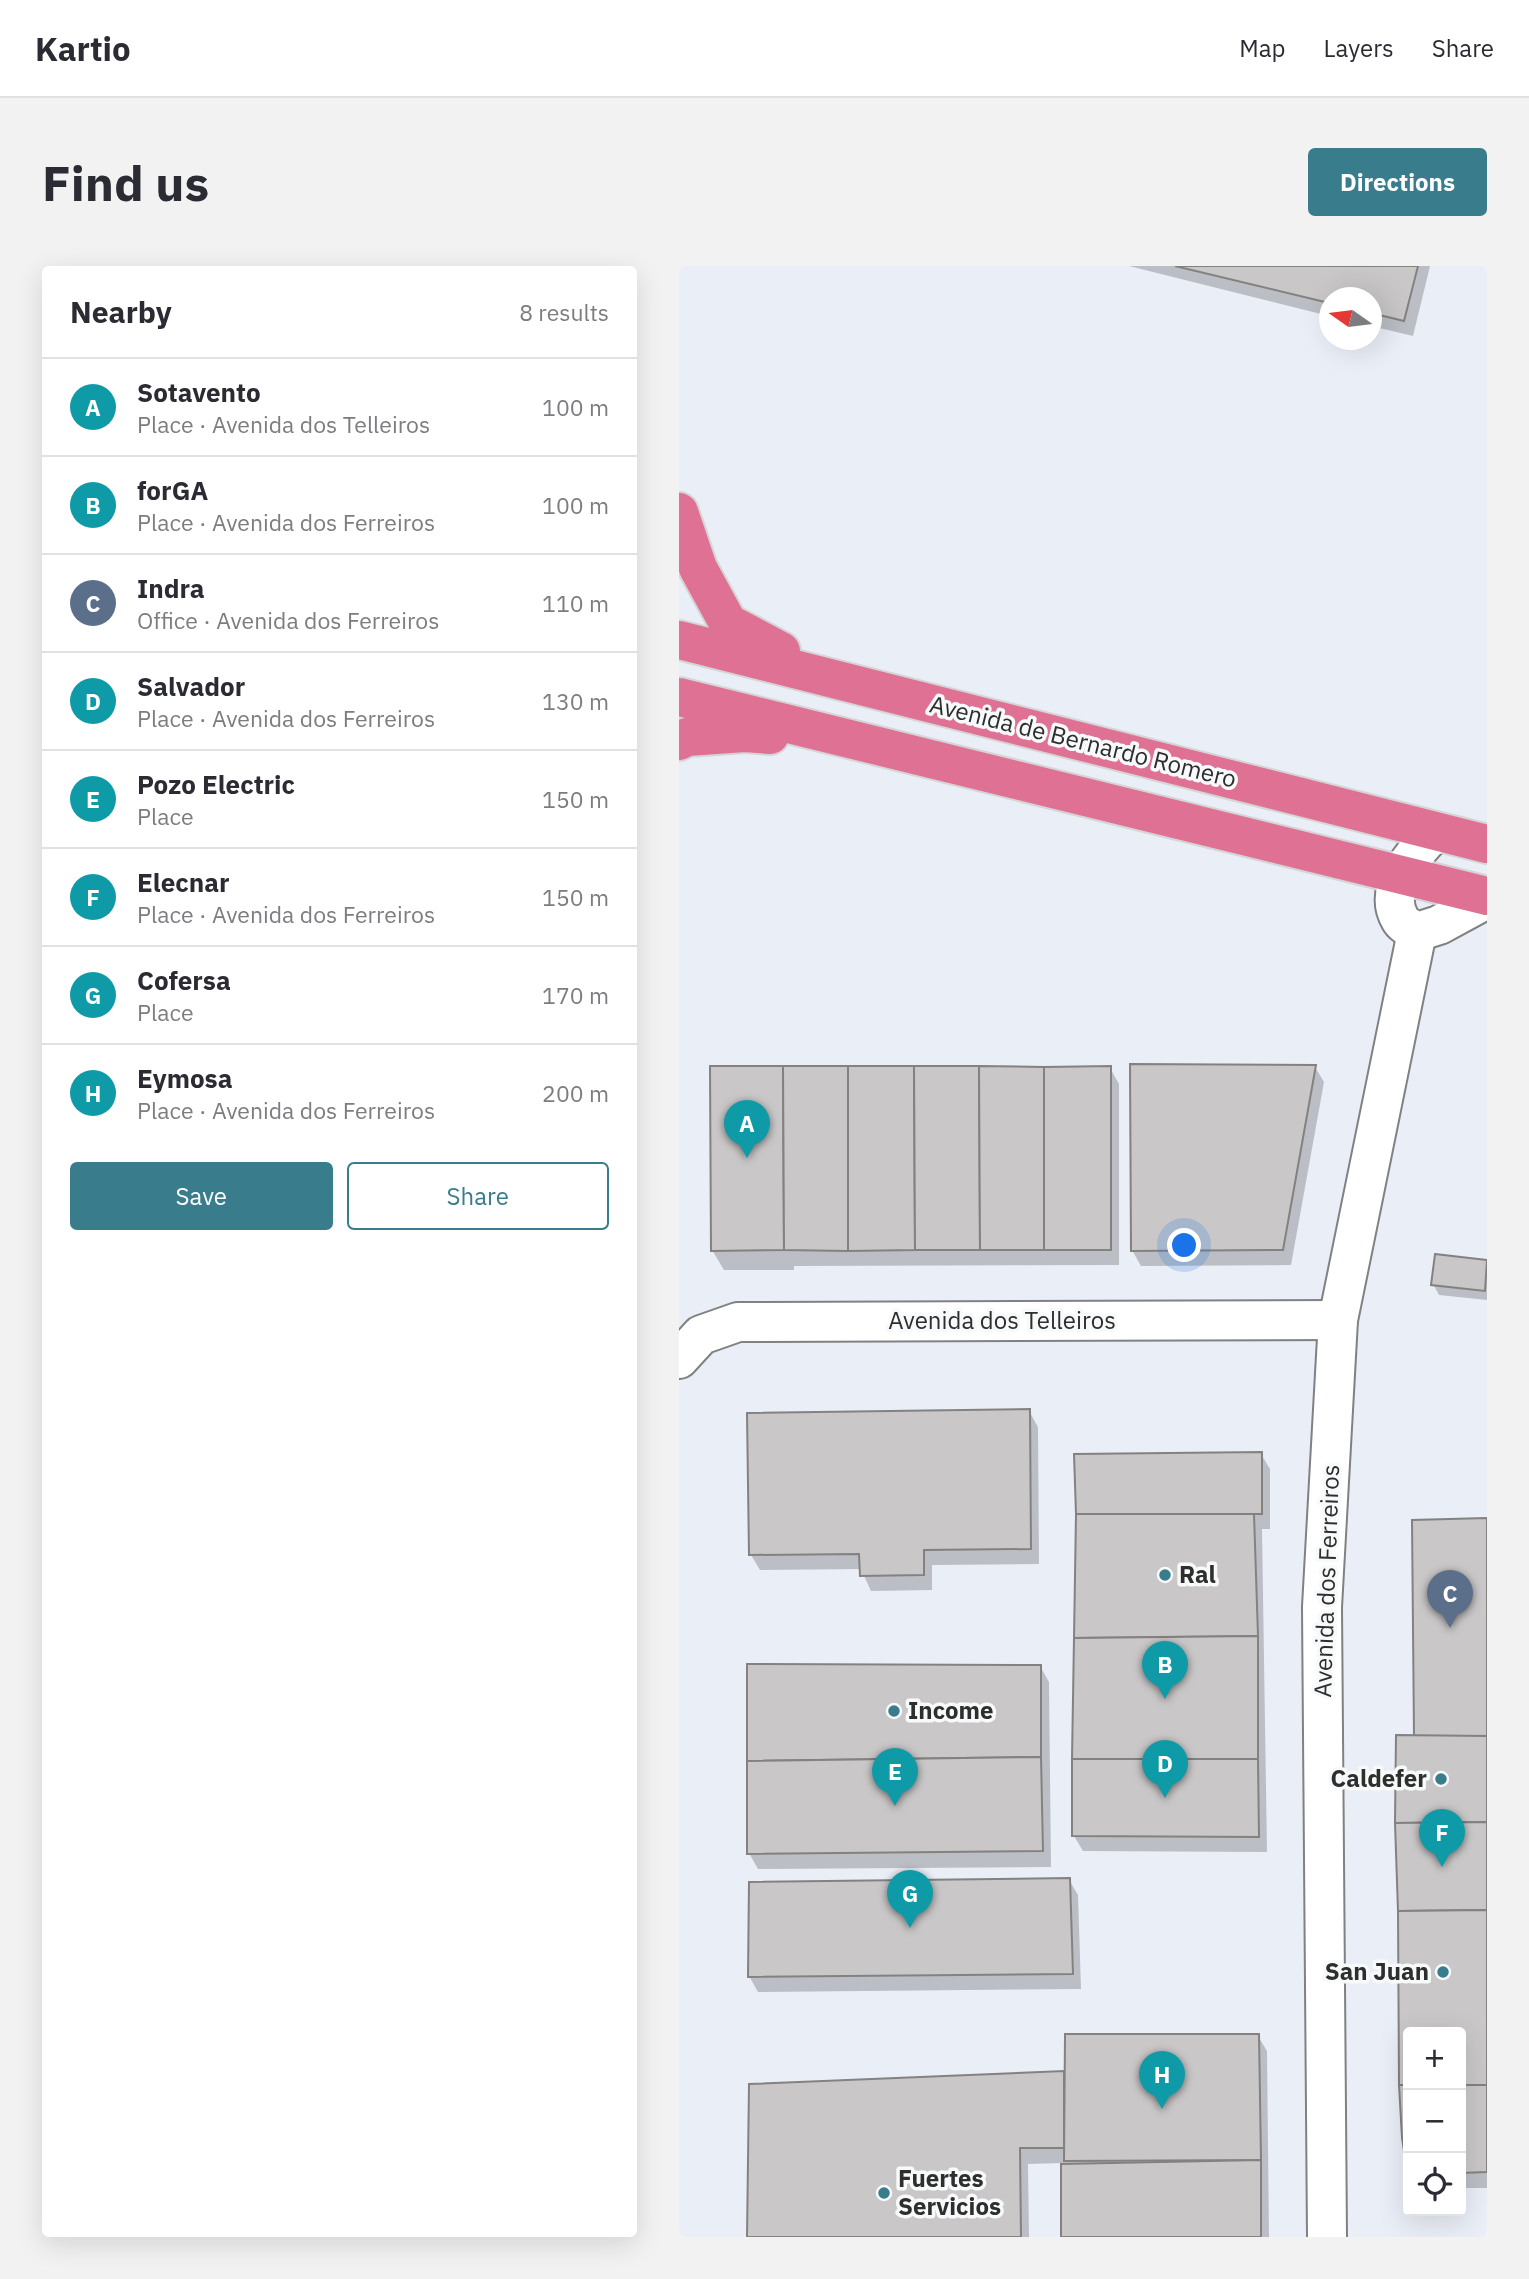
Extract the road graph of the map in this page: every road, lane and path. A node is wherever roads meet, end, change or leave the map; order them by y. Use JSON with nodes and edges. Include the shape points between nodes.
{"nodes":[{"id":1,"x":679,"y":512,"type":"edge"},
{"id":2,"x":679,"y":640,"type":"edge"},
{"id":3,"x":887,"y":692,"type":"junction"},
{"id":4,"x":679,"y":697,"type":"edge"},
{"id":5,"x":679,"y":741,"type":"edge"},
{"id":6,"x":874,"y":745,"type":"junction"},
{"id":7,"x":1435,"y":832,"type":"junction"},
{"id":8,"x":1487,"y":844,"type":"edge"},
{"id":9,"x":1402,"y":876,"type":"junction"},
{"id":10,"x":1487,"y":897,"type":"edge"},
{"id":11,"x":1417,"y":932,"type":"junction"},
{"id":12,"x":1338,"y":1320,"type":"junction"},
{"id":13,"x":679,"y":1359,"type":"edge"},
{"id":14,"x":1327,"y":2237,"type":"edge"}],
"edges":[{"from":1,"to":3,"type":"highway","via":[[698,568],[728,623],[798,660]]},
{"from":2,"to":3,"type":"highway","name":"Avenida de Bernardo Romero"},
{"from":3,"to":7,"type":"highway","name":"Avenida de Bernardo Romero"},
{"from":4,"to":6,"type":"highway"},
{"from":5,"to":6,"type":"highway","via":[[745,733]]},
{"from":6,"to":9,"type":"highway"},
{"from":7,"to":8,"type":"highway","name":"Avenida de Bernardo Romero"},
{"from":7,"to":9,"type":"street","via":[[1416,851]]},
{"from":9,"to":10,"type":"highway"},
{"from":9,"to":11,"type":"street","via":[[1395,907],[1401,921]]},
{"from":10,"to":11,"type":"street","via":[[1439,925]]},
{"from":11,"to":12,"type":"street","name":"Avenida dos Ferreiros"},
{"from":12,"to":13,"type":"street","name":"Avenida dos Telleiros","via":[[737,1322],[701,1335]]},
{"from":12,"to":14,"type":"street","name":"Avenida dos Ferreiros","via":[[1322,1607]]}]}
